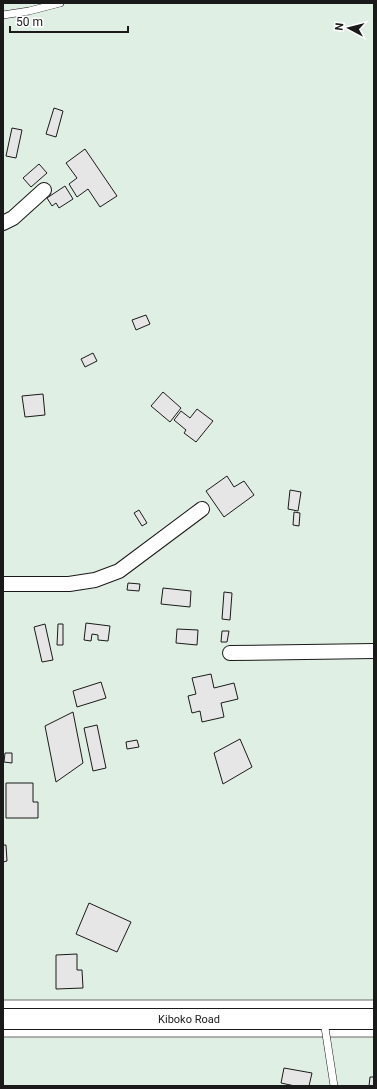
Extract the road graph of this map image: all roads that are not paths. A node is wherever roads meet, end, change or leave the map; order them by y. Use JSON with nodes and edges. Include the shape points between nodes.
{"nodes":[{"id":1,"x":60,"y":3,"type":"edge"},
{"id":2,"x":3,"y":15,"type":"edge"},
{"id":3,"x":44,"y":190,"type":"dead end"},
{"id":4,"x":3,"y":223,"type":"edge"},
{"id":5,"x":202,"y":509,"type":"dead end"},
{"id":6,"x":3,"y":584,"type":"edge"},
{"id":7,"x":374,"y":651,"type":"edge"},
{"id":8,"x":230,"y":653,"type":"dead end"},
{"id":9,"x":3,"y":1019,"type":"edge"},
{"id":10,"x":323,"y":1019,"type":"junction"},
{"id":11,"x":374,"y":1019,"type":"edge"},
{"id":12,"x":334,"y":1086,"type":"edge"}],
"edges":[{"from":1,"to":2,"type":"lane"},
{"from":3,"to":4,"type":"street","via":[[13,218]]},
{"from":5,"to":6,"type":"street","via":[[119,571],[95,580],[69,584]]},
{"from":7,"to":8,"type":"street"},
{"from":9,"to":10,"type":"street","name":"Kiboko Road"},
{"from":10,"to":11,"type":"street","name":"Kiboko Road"},
{"from":10,"to":12,"type":"lane"}]}
